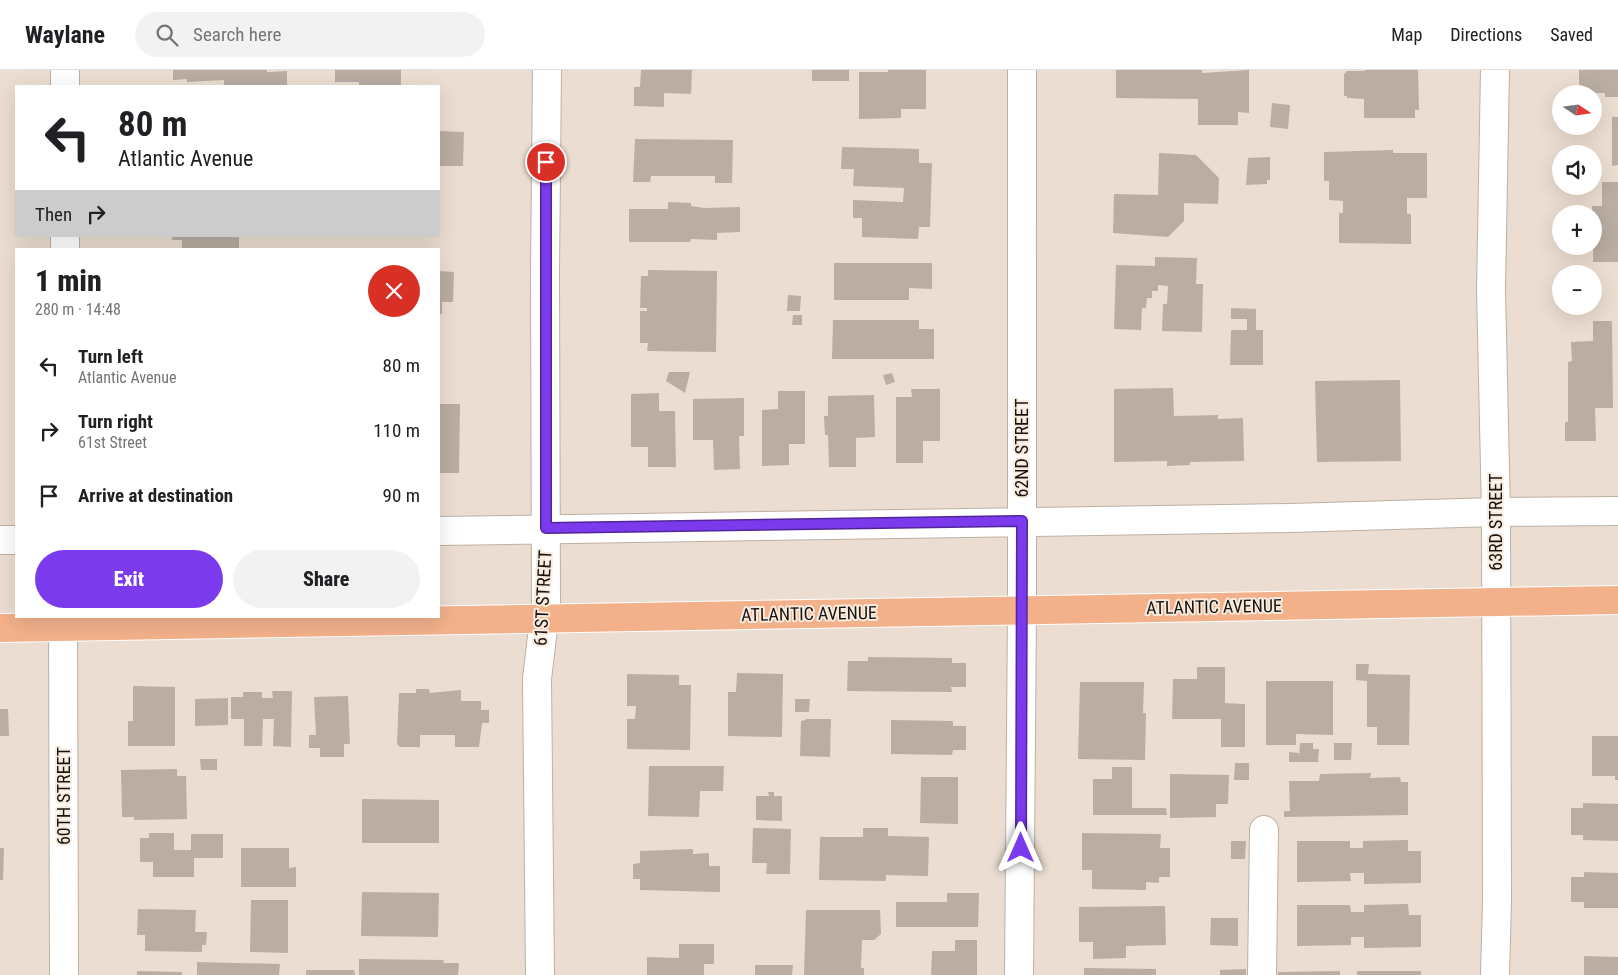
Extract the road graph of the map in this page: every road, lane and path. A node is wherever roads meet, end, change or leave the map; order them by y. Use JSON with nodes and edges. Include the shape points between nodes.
{"nodes":[{"id":1,"x":65,"y":70,"type":"edge"},
{"id":2,"x":546,"y":70,"type":"edge"},
{"id":3,"x":1022,"y":70,"type":"edge"},
{"id":4,"x":1495,"y":70,"type":"edge"},
{"id":5,"x":65,"y":85,"type":"edge"},
{"id":6,"x":1618,"y":511,"type":"edge"},
{"id":7,"x":1496,"y":512,"type":"junction"},
{"id":8,"x":1022,"y":521,"type":"junction"},
{"id":9,"x":546,"y":528,"type":"junction"},
{"id":10,"x":440,"y":531,"type":"edge"},
{"id":11,"x":0,"y":540,"type":"edge"},
{"id":12,"x":15,"y":540,"type":"edge"},
{"id":13,"x":1618,"y":600,"type":"edge"},
{"id":14,"x":1496,"y":603,"type":"junction"},
{"id":15,"x":1022,"y":610,"type":"junction"},
{"id":16,"x":545,"y":620,"type":"junction"},
{"id":17,"x":63,"y":622,"type":"edge"},
{"id":18,"x":0,"y":628,"type":"edge"},
{"id":19,"x":1264,"y":830,"type":"dead end"},
{"id":20,"x":64,"y":975,"type":"edge"},
{"id":21,"x":540,"y":975,"type":"edge"},
{"id":22,"x":1019,"y":975,"type":"edge"},
{"id":23,"x":1262,"y":975,"type":"edge"},
{"id":24,"x":1495,"y":975,"type":"edge"}],
"edges":[{"from":1,"to":5,"type":"street"},
{"from":2,"to":9,"type":"street","name":"61ST STREET"},
{"from":3,"to":8,"type":"street","name":"62ND STREET"},
{"from":4,"to":7,"type":"street","name":"63RD STREET","via":[[1491,290]]},
{"from":6,"to":7,"type":"street"},
{"from":7,"to":8,"type":"street"},
{"from":7,"to":14,"type":"street","name":"63RD STREET"},
{"from":8,"to":9,"type":"street"},
{"from":8,"to":15,"type":"street","name":"62ND STREET"},
{"from":9,"to":10,"type":"street"},
{"from":9,"to":16,"type":"street","name":"61ST STREET"},
{"from":11,"to":12,"type":"street"},
{"from":13,"to":14,"type":"highway","name":"ATLANTIC AVENUE"},
{"from":14,"to":15,"type":"highway","name":"ATLANTIC AVENUE"},
{"from":14,"to":24,"type":"street","name":"63RD STREET"},
{"from":15,"to":16,"type":"highway","name":"ATLANTIC AVENUE"},
{"from":15,"to":22,"type":"street","name":"62ND STREET"},
{"from":16,"to":17,"type":"highway","name":"ATLANTIC AVENUE"},
{"from":16,"to":21,"type":"street","name":"61ST STREET","via":[[537,680]]},
{"from":17,"to":18,"type":"highway","name":"ATLANTIC AVENUE"},
{"from":17,"to":20,"type":"street","name":"60TH STREET"},
{"from":19,"to":23,"type":"street"}]}
